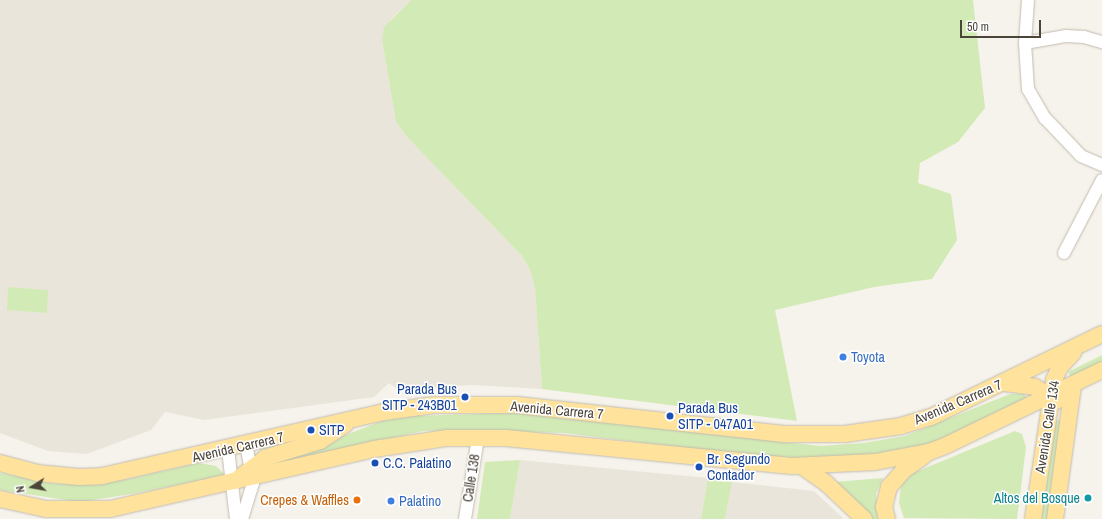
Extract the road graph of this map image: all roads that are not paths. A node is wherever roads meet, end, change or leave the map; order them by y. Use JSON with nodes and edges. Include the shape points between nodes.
{"nodes":[{"id":1,"x":1028,"y":0,"type":"edge"},
{"id":2,"x":1102,"y":42,"type":"edge"},
{"id":3,"x":1025,"y":43,"type":"junction"},
{"id":4,"x":1102,"y":165,"type":"edge"},
{"id":5,"x":1102,"y":180,"type":"edge"},
{"id":6,"x":1064,"y":253,"type":"dead end"},
{"id":7,"x":1102,"y":334,"type":"edge"},
{"id":8,"x":1081,"y":344,"type":"junction"},
{"id":9,"x":1102,"y":370,"type":"edge"},
{"id":10,"x":1004,"y":383,"type":"junction"},
{"id":11,"x":1073,"y":385,"type":"junction"},
{"id":12,"x":1051,"y":396,"type":"junction"},
{"id":13,"x":1070,"y":412,"type":"junction"},
{"id":14,"x":353,"y":420,"type":"junction"},
{"id":15,"x":478,"y":438,"type":"junction"},
{"id":16,"x":246,"y":445,"type":"junction"},
{"id":17,"x":228,"y":449,"type":"junction"},
{"id":18,"x":929,"y":452,"type":"junction"},
{"id":19,"x":0,"y":463,"type":"edge"},
{"id":20,"x":803,"y":467,"type":"junction"},
{"id":21,"x":252,"y":472,"type":"junction"},
{"id":22,"x":234,"y":482,"type":"junction"},
{"id":23,"x":0,"y":499,"type":"edge"},
{"id":24,"x":45,"y":514,"type":"edge"},
{"id":25,"x":236,"y":519,"type":"edge"},
{"id":26,"x":242,"y":519,"type":"edge"},
{"id":27,"x":465,"y":519,"type":"edge"},
{"id":28,"x":864,"y":519,"type":"edge"},
{"id":29,"x":887,"y":519,"type":"edge"},
{"id":30,"x":1033,"y":519,"type":"edge"},
{"id":31,"x":1055,"y":519,"type":"edge"}],
"edges":[{"from":1,"to":3,"type":"street"},
{"from":2,"to":3,"type":"street","via":[[1066,36]]},
{"from":3,"to":4,"type":"street","via":[[1028,89],[1045,118],[1081,156]]},
{"from":5,"to":6,"type":"street"},
{"from":7,"to":8,"type":"main road","name":"Avenida Carrera 7"},
{"from":8,"to":10,"type":"main road","name":"Avenida Carrera 7"},
{"from":8,"to":12,"type":"main road","name":"Avenida Calle 134","via":[[1059,368]]},
{"from":9,"to":11,"type":"main road"},
{"from":10,"to":12,"type":"main road","via":[[1028,385]]},
{"from":10,"to":14,"type":"main road","name":"Avenida Carrera 7","via":[[931,417],[873,431],[832,436],[786,434],[542,407],[484,404],[413,406]]},
{"from":11,"to":12,"type":"main road"},
{"from":11,"to":13,"type":"main road","name":"Avenida Calle 134"},
{"from":12,"to":13,"type":"main road"},
{"from":12,"to":18,"type":"main road"},
{"from":12,"to":30,"type":"main road","name":"Avenida Calle 134"},
{"from":13,"to":31,"type":"main road","name":"Avenida Calle 134"},
{"from":14,"to":16,"type":"main road","name":"Avenida Carrera 7"},
{"from":14,"to":21,"type":"main road","via":[[320,441],[270,456]]},
{"from":15,"to":20,"type":"main road","via":[[506,438]]},
{"from":15,"to":21,"type":"main road","via":[[408,443]]},
{"from":15,"to":27,"type":"street","name":"Calle 138"},
{"from":16,"to":17,"type":"main road","name":"Avenida Carrera 7"},
{"from":16,"to":21,"type":"street"},
{"from":17,"to":19,"type":"main road","name":"Avenida Carrera 7","via":[[102,476],[79,478],[37,473]]},
{"from":17,"to":22,"type":"street"},
{"from":18,"to":20,"type":"main road","via":[[875,462]]},
{"from":18,"to":29,"type":"main road","via":[[904,470],[889,487],[884,507]]},
{"from":20,"to":28,"type":"main road","via":[[827,484]]},
{"from":21,"to":22,"type":"main road"},
{"from":21,"to":26,"type":"street","via":[[252,491]]},
{"from":22,"to":24,"type":"main road","via":[[110,509]]},
{"from":22,"to":25,"type":"street"},
{"from":23,"to":24,"type":"main road"}]}
